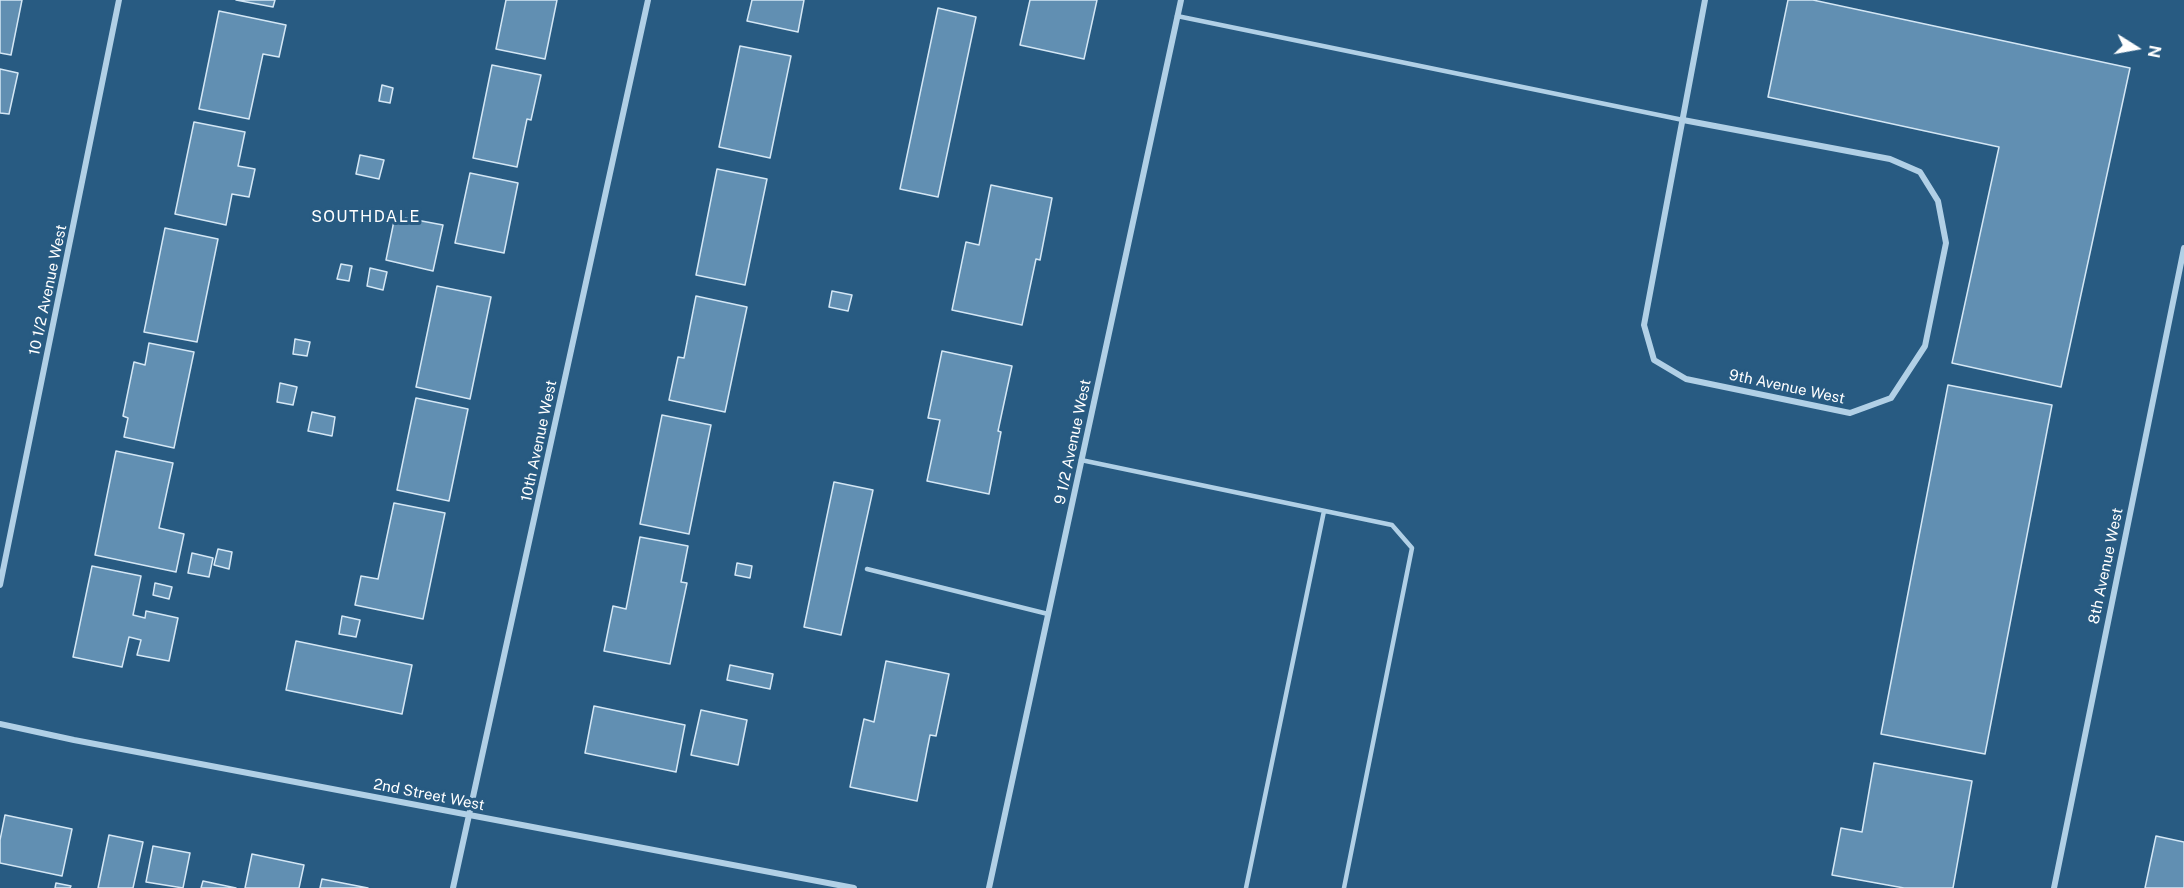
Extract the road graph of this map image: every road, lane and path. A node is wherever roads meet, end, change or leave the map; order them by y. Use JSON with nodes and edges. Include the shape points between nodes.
{"nodes":[{"id":1,"x":119,"y":0,"type":"edge"},
{"id":2,"x":648,"y":0,"type":"edge"},
{"id":3,"x":1180,"y":0,"type":"edge"},
{"id":4,"x":1705,"y":0,"type":"edge"},
{"id":5,"x":1177,"y":16,"type":"junction"},
{"id":6,"x":1683,"y":120,"type":"junction"},
{"id":7,"x":2184,"y":248,"type":"edge"},
{"id":8,"x":1081,"y":460,"type":"junction"},
{"id":9,"x":1324,"y":511,"type":"junction"},
{"id":10,"x":867,"y":569,"type":"dead end"},
{"id":11,"x":0,"y":585,"type":"edge"},
{"id":12,"x":1048,"y":614,"type":"junction"},
{"id":13,"x":0,"y":724,"type":"edge"},
{"id":14,"x":469,"y":815,"type":"junction"},
{"id":15,"x":453,"y":888,"type":"edge"},
{"id":16,"x":854,"y":888,"type":"edge"},
{"id":17,"x":989,"y":888,"type":"edge"},
{"id":18,"x":1246,"y":888,"type":"edge"},
{"id":19,"x":1344,"y":888,"type":"edge"},
{"id":20,"x":2054,"y":888,"type":"edge"}],
"edges":[{"from":1,"to":11,"type":"street","name":"10 1/2 Avenue West"},
{"from":2,"to":14,"type":"street","name":"10th Avenue West"},
{"from":3,"to":5,"type":"street","name":"9 1/2 Avenue West"},
{"from":4,"to":6,"type":"street","name":"9th Avenue West"},
{"from":5,"to":6,"type":"lane"},
{"from":5,"to":8,"type":"street","name":"9 1/2 Avenue West"},
{"from":6,"to":6,"type":"street","name":"9th Avenue West","via":[[1890,159],[1920,172],[1938,201],[1946,243],[1925,346],[1891,398],[1850,413],[1686,379],[1654,360],[1644,325]]},
{"from":7,"to":20,"type":"street","name":"8th Avenue West"},
{"from":8,"to":9,"type":"lane"},
{"from":8,"to":12,"type":"street","name":"9 1/2 Avenue West"},
{"from":9,"to":18,"type":"lane"},
{"from":9,"to":19,"type":"lane","via":[[1392,525],[1412,548]]},
{"from":10,"to":12,"type":"lane"},
{"from":12,"to":17,"type":"street","name":"9 1/2 Avenue West"},
{"from":13,"to":14,"type":"street","name":"2nd Street West"},
{"from":14,"to":15,"type":"street","name":"10th Avenue West"},
{"from":14,"to":16,"type":"street","name":"2nd Street West"}]}
